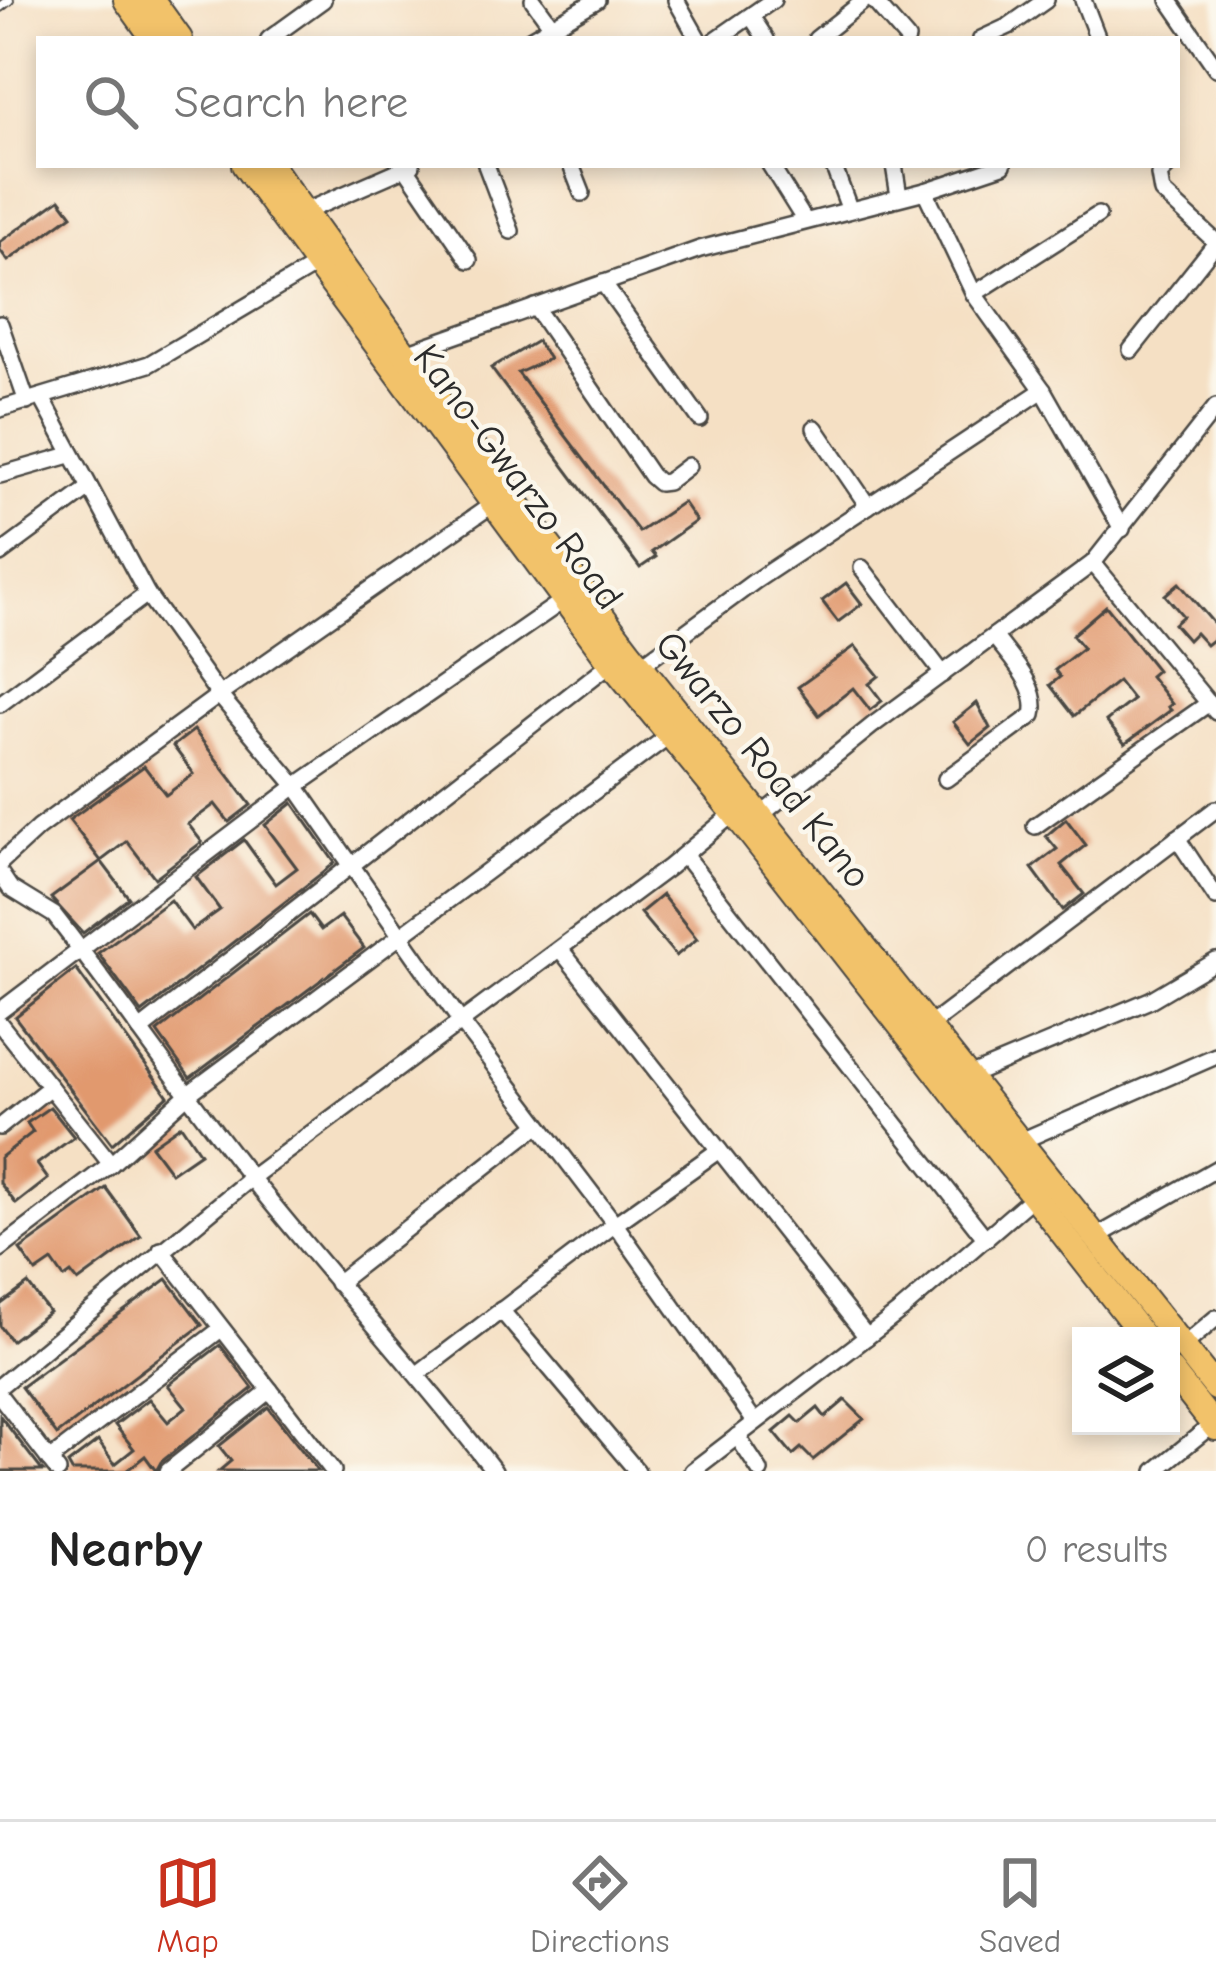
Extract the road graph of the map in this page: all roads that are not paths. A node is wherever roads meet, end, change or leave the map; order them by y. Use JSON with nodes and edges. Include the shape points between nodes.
{"nodes":[{"id":1,"x":9,"y":0,"type":"edge"},
{"id":2,"x":323,"y":0,"type":"edge"},
{"id":3,"x":533,"y":0,"type":"edge"},
{"id":4,"x":597,"y":0,"type":"edge"},
{"id":5,"x":676,"y":0,"type":"edge"},
{"id":6,"x":772,"y":0,"type":"edge"},
{"id":7,"x":869,"y":0,"type":"edge"},
{"id":8,"x":1046,"y":0,"type":"edge"},
{"id":9,"x":1083,"y":0,"type":"edge"},
{"id":10,"x":1169,"y":0,"type":"edge"},
{"id":11,"x":141,"y":3,"type":"edge"},
{"id":12,"x":0,"y":7,"type":"edge"},
{"id":13,"x":751,"y":16,"type":"junction"},
{"id":14,"x":552,"y":26,"type":"junction"},
{"id":15,"x":153,"y":36,"type":"edge"},
{"id":16,"x":177,"y":36,"type":"edge"},
{"id":17,"x":272,"y":36,"type":"edge"},
{"id":18,"x":535,"y":36,"type":"edge"},
{"id":19,"x":696,"y":36,"type":"edge"},
{"id":20,"x":721,"y":36,"type":"edge"},
{"id":21,"x":764,"y":36,"type":"edge"},
{"id":22,"x":820,"y":36,"type":"edge"},
{"id":23,"x":905,"y":36,"type":"edge"},
{"id":24,"x":988,"y":36,"type":"edge"},
{"id":25,"x":1097,"y":36,"type":"edge"},
{"id":26,"x":1216,"y":68,"type":"edge"},
{"id":27,"x":246,"y":168,"type":"edge"},
{"id":28,"x":272,"y":168,"type":"edge"},
{"id":29,"x":404,"y":168,"type":"edge"},
{"id":30,"x":410,"y":168,"type":"edge"},
{"id":31,"x":487,"y":168,"type":"edge"},
{"id":32,"x":573,"y":168,"type":"edge"},
{"id":33,"x":772,"y":168,"type":"edge"},
{"id":34,"x":834,"y":168,"type":"edge"},
{"id":35,"x":894,"y":168,"type":"edge"},
{"id":36,"x":994,"y":168,"type":"edge"},
{"id":37,"x":1165,"y":168,"type":"edge"},
{"id":38,"x":925,"y":190,"type":"junction"},
{"id":39,"x":582,"y":193,"type":"dead end"},
{"id":40,"x":899,"y":196,"type":"junction"},
{"id":41,"x":849,"y":208,"type":"junction"},
{"id":42,"x":304,"y":212,"type":"junction"},
{"id":43,"x":1098,"y":215,"type":"dead end"},
{"id":44,"x":805,"y":221,"type":"junction"},
{"id":45,"x":511,"y":231,"type":"dead end"},
{"id":46,"x":1216,"y":243,"type":"edge"},
{"id":47,"x":469,"y":260,"type":"dead end"},
{"id":48,"x":316,"y":265,"type":"junction"},
{"id":49,"x":603,"y":283,"type":"junction"},
{"id":50,"x":974,"y":294,"type":"junction"},
{"id":51,"x":535,"y":307,"type":"junction"},
{"id":52,"x":0,"y":324,"type":"edge"},
{"id":53,"x":1131,"y":350,"type":"dead end"},
{"id":54,"x":406,"y":353,"type":"junction"},
{"id":55,"x":1043,"y":390,"type":"junction"},
{"id":56,"x":34,"y":400,"type":"junction"},
{"id":57,"x":1216,"y":407,"type":"edge"},
{"id":58,"x":0,"y":409,"type":"edge"},
{"id":59,"x":700,"y":419,"type":"dead end"},
{"id":60,"x":815,"y":428,"type":"dead end"},
{"id":61,"x":70,"y":455,"type":"junction"},
{"id":62,"x":688,"y":466,"type":"dead end"},
{"id":63,"x":0,"y":475,"type":"edge"},
{"id":64,"x":88,"y":489,"type":"junction"},
{"id":65,"x":493,"y":504,"type":"junction"},
{"id":66,"x":868,"y":506,"type":"junction"},
{"id":67,"x":1122,"y":529,"type":"junction"},
{"id":68,"x":0,"y":554,"type":"edge"},
{"id":69,"x":1093,"y":563,"type":"junction"},
{"id":70,"x":862,"y":568,"type":"dead end"},
{"id":71,"x":147,"y":594,"type":"junction"},
{"id":72,"x":564,"y":600,"type":"junction"},
{"id":73,"x":994,"y":636,"type":"junction"},
{"id":74,"x":611,"y":663,"type":"junction"},
{"id":75,"x":641,"y":665,"type":"junction"},
{"id":76,"x":943,"y":674,"type":"junction"},
{"id":77,"x":219,"y":695,"type":"junction"},
{"id":78,"x":0,"y":704,"type":"edge"},
{"id":79,"x":1212,"y":708,"type":"edge"},
{"id":80,"x":671,"y":734,"type":"junction"},
{"id":81,"x":946,"y":779,"type":"dead end"},
{"id":82,"x":296,"y":786,"type":"junction"},
{"id":83,"x":1216,"y":809,"type":"edge"},
{"id":84,"x":734,"y":813,"type":"junction"},
{"id":85,"x":761,"y":815,"type":"junction"},
{"id":86,"x":1035,"y":826,"type":"dead end"},
{"id":87,"x":1177,"y":838,"type":"junction"},
{"id":88,"x":684,"y":855,"type":"junction"},
{"id":89,"x":0,"y":863,"type":"edge"},
{"id":90,"x":352,"y":864,"type":"junction"},
{"id":91,"x":3,"y":885,"type":"edge"},
{"id":92,"x":1216,"y":897,"type":"edge"},
{"id":93,"x":831,"y":920,"type":"junction"},
{"id":94,"x":402,"y":935,"type":"junction"},
{"id":95,"x":81,"y":949,"type":"junction"},
{"id":96,"x":560,"y":949,"type":"junction"},
{"id":97,"x":1216,"y":961,"type":"edge"},
{"id":98,"x":0,"y":1010,"type":"edge"},
{"id":99,"x":461,"y":1022,"type":"junction"},
{"id":100,"x":0,"y":1024,"type":"edge"},
{"id":101,"x":929,"y":1026,"type":"junction"},
{"id":102,"x":140,"y":1030,"type":"junction"},
{"id":103,"x":1213,"y":1064,"type":"edge"},
{"id":104,"x":969,"y":1076,"type":"junction"},
{"id":105,"x":50,"y":1087,"type":"junction"},
{"id":106,"x":187,"y":1095,"type":"junction"},
{"id":107,"x":537,"y":1126,"type":"junction"},
{"id":108,"x":0,"y":1127,"type":"edge"},
{"id":109,"x":1021,"y":1141,"type":"junction"},
{"id":110,"x":719,"y":1150,"type":"junction"},
{"id":111,"x":111,"y":1164,"type":"junction"},
{"id":112,"x":1216,"y":1169,"type":"edge"},
{"id":113,"x":251,"y":1178,"type":"junction"},
{"id":114,"x":1033,"y":1197,"type":"junction"},
{"id":115,"x":615,"y":1224,"type":"junction"},
{"id":116,"x":1096,"y":1237,"type":"junction"},
{"id":117,"x":986,"y":1239,"type":"junction"},
{"id":118,"x":0,"y":1249,"type":"edge"},
{"id":119,"x":161,"y":1250,"type":"junction"},
{"id":120,"x":337,"y":1283,"type":"junction"},
{"id":121,"x":501,"y":1310,"type":"junction"},
{"id":122,"x":1216,"y":1318,"type":"edge"},
{"id":123,"x":1136,"y":1327,"type":"edge"},
{"id":124,"x":221,"y":1329,"type":"junction"},
{"id":125,"x":867,"y":1337,"type":"junction"},
{"id":126,"x":1183,"y":1346,"type":"junction"},
{"id":127,"x":418,"y":1373,"type":"junction"},
{"id":128,"x":1180,"y":1382,"type":"edge"},
{"id":129,"x":1216,"y":1388,"type":"edge"},
{"id":130,"x":270,"y":1390,"type":"junction"},
{"id":131,"x":1,"y":1398,"type":"edge"},
{"id":132,"x":755,"y":1422,"type":"junction"},
{"id":133,"x":1215,"y":1426,"type":"edge"},
{"id":134,"x":737,"y":1436,"type":"junction"},
{"id":135,"x":54,"y":1465,"type":"edge"},
{"id":136,"x":168,"y":1471,"type":"edge"},
{"id":137,"x":333,"y":1471,"type":"edge"},
{"id":138,"x":494,"y":1471,"type":"edge"},
{"id":139,"x":637,"y":1471,"type":"edge"},
{"id":140,"x":692,"y":1471,"type":"edge"},
{"id":141,"x":760,"y":1471,"type":"edge"},
{"id":142,"x":1155,"y":1471,"type":"edge"}],
"edges":[{"from":1,"to":12,"type":"lane"},
{"from":2,"to":17,"type":"street"},
{"from":3,"to":14,"type":"street"},
{"from":4,"to":14,"type":"street"},
{"from":5,"to":19,"type":"street"},
{"from":6,"to":13,"type":"street"},
{"from":7,"to":22,"type":"street"},
{"from":7,"to":23,"type":"street"},
{"from":8,"to":24,"type":"street"},
{"from":9,"to":25,"type":"street"},
{"from":10,"to":26,"type":"street"},
{"from":11,"to":15,"type":"main road"},
{"from":11,"to":16,"type":"main road"},
{"from":13,"to":20,"type":"street"},
{"from":13,"to":21,"type":"street"},
{"from":14,"to":18,"type":"street"},
{"from":27,"to":48,"type":"main road","name":"Kano-Gwarzo Road"},
{"from":28,"to":42,"type":"main road","name":"Gwarzo Road Kano"},
{"from":29,"to":42,"type":"street"},
{"from":30,"to":47,"type":"street"},
{"from":31,"to":45,"type":"street"},
{"from":32,"to":39,"type":"street"},
{"from":33,"to":44,"type":"street"},
{"from":34,"to":41,"type":"street"},
{"from":35,"to":40,"type":"street"},
{"from":36,"to":38,"type":"street"},
{"from":37,"to":46,"type":"street","via":[[1162,193]]},
{"from":38,"to":40,"type":"street"},
{"from":38,"to":50,"type":"street"},
{"from":40,"to":41,"type":"street"},
{"from":41,"to":44,"type":"street"},
{"from":42,"to":54,"type":"main road","name":"Gwarzo Road Kano"},
{"from":43,"to":50,"type":"street"},
{"from":44,"to":49,"type":"street"},
{"from":46,"to":53,"type":"street"},
{"from":48,"to":56,"type":"street","via":[[149,364]]},
{"from":48,"to":65,"type":"main road","name":"Kano-Gwarzo Road"},
{"from":49,"to":51,"type":"street"},
{"from":49,"to":59,"type":"street"},
{"from":50,"to":55,"type":"street"},
{"from":51,"to":54,"type":"street"},
{"from":51,"to":62,"type":"street","via":[[651,476],[667,482]]},
{"from":52,"to":56,"type":"street"},
{"from":54,"to":75,"type":"main road","name":"Gwarzo Road Kano"},
{"from":55,"to":66,"type":"street"},
{"from":55,"to":67,"type":"street"},
{"from":56,"to":58,"type":"street"},
{"from":56,"to":61,"type":"street"},
{"from":57,"to":67,"type":"street"},
{"from":60,"to":66,"type":"street"},
{"from":61,"to":63,"type":"street"},
{"from":61,"to":64,"type":"street"},
{"from":64,"to":68,"type":"street"},
{"from":64,"to":71,"type":"street"},
{"from":65,"to":72,"type":"main road","name":"Kano-Gwarzo Road"},
{"from":65,"to":77,"type":"street"},
{"from":66,"to":75,"type":"street"},
{"from":67,"to":69,"type":"street"},
{"from":69,"to":73,"type":"street"},
{"from":69,"to":79,"type":"street"},
{"from":70,"to":76,"type":"street"},
{"from":71,"to":77,"type":"street"},
{"from":71,"to":78,"type":"street"},
{"from":72,"to":74,"type":"main road","name":"Kano-Gwarzo Road"},
{"from":72,"to":82,"type":"street"},
{"from":73,"to":76,"type":"street"},
{"from":73,"to":81,"type":"street","via":[[1031,689],[1033,715]]},
{"from":74,"to":80,"type":"main road","name":"Kano-Gwarzo Road"},
{"from":74,"to":90,"type":"street"},
{"from":75,"to":85,"type":"main road","name":"Gwarzo Road Kano"},
{"from":76,"to":85,"type":"street"},
{"from":77,"to":82,"type":"street"},
{"from":77,"to":89,"type":"street"},
{"from":79,"to":86,"type":"street"},
{"from":80,"to":84,"type":"main road","name":"Kano-Gwarzo Road"},
{"from":80,"to":94,"type":"street"},
{"from":82,"to":90,"type":"street"},
{"from":82,"to":95,"type":"street"},
{"from":83,"to":87,"type":"street"},
{"from":84,"to":88,"type":"street"},
{"from":84,"to":93,"type":"main road","name":"Kano-Gwarzo Road"},
{"from":85,"to":93,"type":"main road","name":"Gwarzo Road Kano"},
{"from":87,"to":92,"type":"street"},
{"from":87,"to":101,"type":"street"},
{"from":88,"to":96,"type":"street"},
{"from":88,"to":117,"type":"street"},
{"from":90,"to":94,"type":"street"},
{"from":90,"to":102,"type":"street"},
{"from":91,"to":95,"type":"street","via":[[54,915]]},
{"from":93,"to":101,"type":"main road","name":"Gwarzo Road Kano"},
{"from":93,"to":114,"type":"main road","name":"Kano-Gwarzo Road"},
{"from":94,"to":99,"type":"street"},
{"from":94,"to":106,"type":"street"},
{"from":95,"to":98,"type":"street"},
{"from":95,"to":102,"type":"street"},
{"from":96,"to":99,"type":"street"},
{"from":96,"to":110,"type":"street"},
{"from":97,"to":104,"type":"street","via":[[1150,1000]]},
{"from":99,"to":107,"type":"street"},
{"from":99,"to":113,"type":"street"},
{"from":100,"to":105,"type":"street"},
{"from":101,"to":104,"type":"main road","name":"Gwarzo Road Kano"},
{"from":102,"to":106,"type":"street"},
{"from":103,"to":109,"type":"street"},
{"from":104,"to":109,"type":"main road","name":"Gwarzo Road Kano"},
{"from":105,"to":108,"type":"street"},
{"from":105,"to":111,"type":"street"},
{"from":106,"to":111,"type":"street"},
{"from":106,"to":113,"type":"street"},
{"from":107,"to":115,"type":"street"},
{"from":107,"to":120,"type":"street"},
{"from":109,"to":116,"type":"main road","name":"Gwarzo Road Kano"},
{"from":110,"to":115,"type":"street"},
{"from":110,"to":125,"type":"street"},
{"from":111,"to":118,"type":"street"},
{"from":112,"to":116,"type":"street"},
{"from":113,"to":119,"type":"street"},
{"from":113,"to":120,"type":"street"},
{"from":114,"to":117,"type":"street"},
{"from":114,"to":123,"type":"main road","name":"Kano-Gwarzo Road"},
{"from":115,"to":121,"type":"street"},
{"from":115,"to":132,"type":"street"},
{"from":116,"to":126,"type":"main road","name":"Gwarzo Road Kano"},
{"from":117,"to":125,"type":"street"},
{"from":119,"to":124,"type":"street"},
{"from":119,"to":131,"type":"street"},
{"from":120,"to":127,"type":"street"},
{"from":121,"to":127,"type":"street"},
{"from":121,"to":139,"type":"street"},
{"from":122,"to":126,"type":"street"},
{"from":124,"to":130,"type":"street"},
{"from":124,"to":135,"type":"street"},
{"from":125,"to":132,"type":"street"},
{"from":126,"to":129,"type":"main road","name":"Gwarzo Road Kano"},
{"from":127,"to":138,"type":"street"},
{"from":128,"to":133,"type":"main road"},
{"from":130,"to":136,"type":"street"},
{"from":130,"to":137,"type":"street"},
{"from":131,"to":135,"type":"street"},
{"from":132,"to":134,"type":"street"},
{"from":133,"to":142,"type":"street"},
{"from":134,"to":140,"type":"street"},
{"from":134,"to":141,"type":"street"}]}
